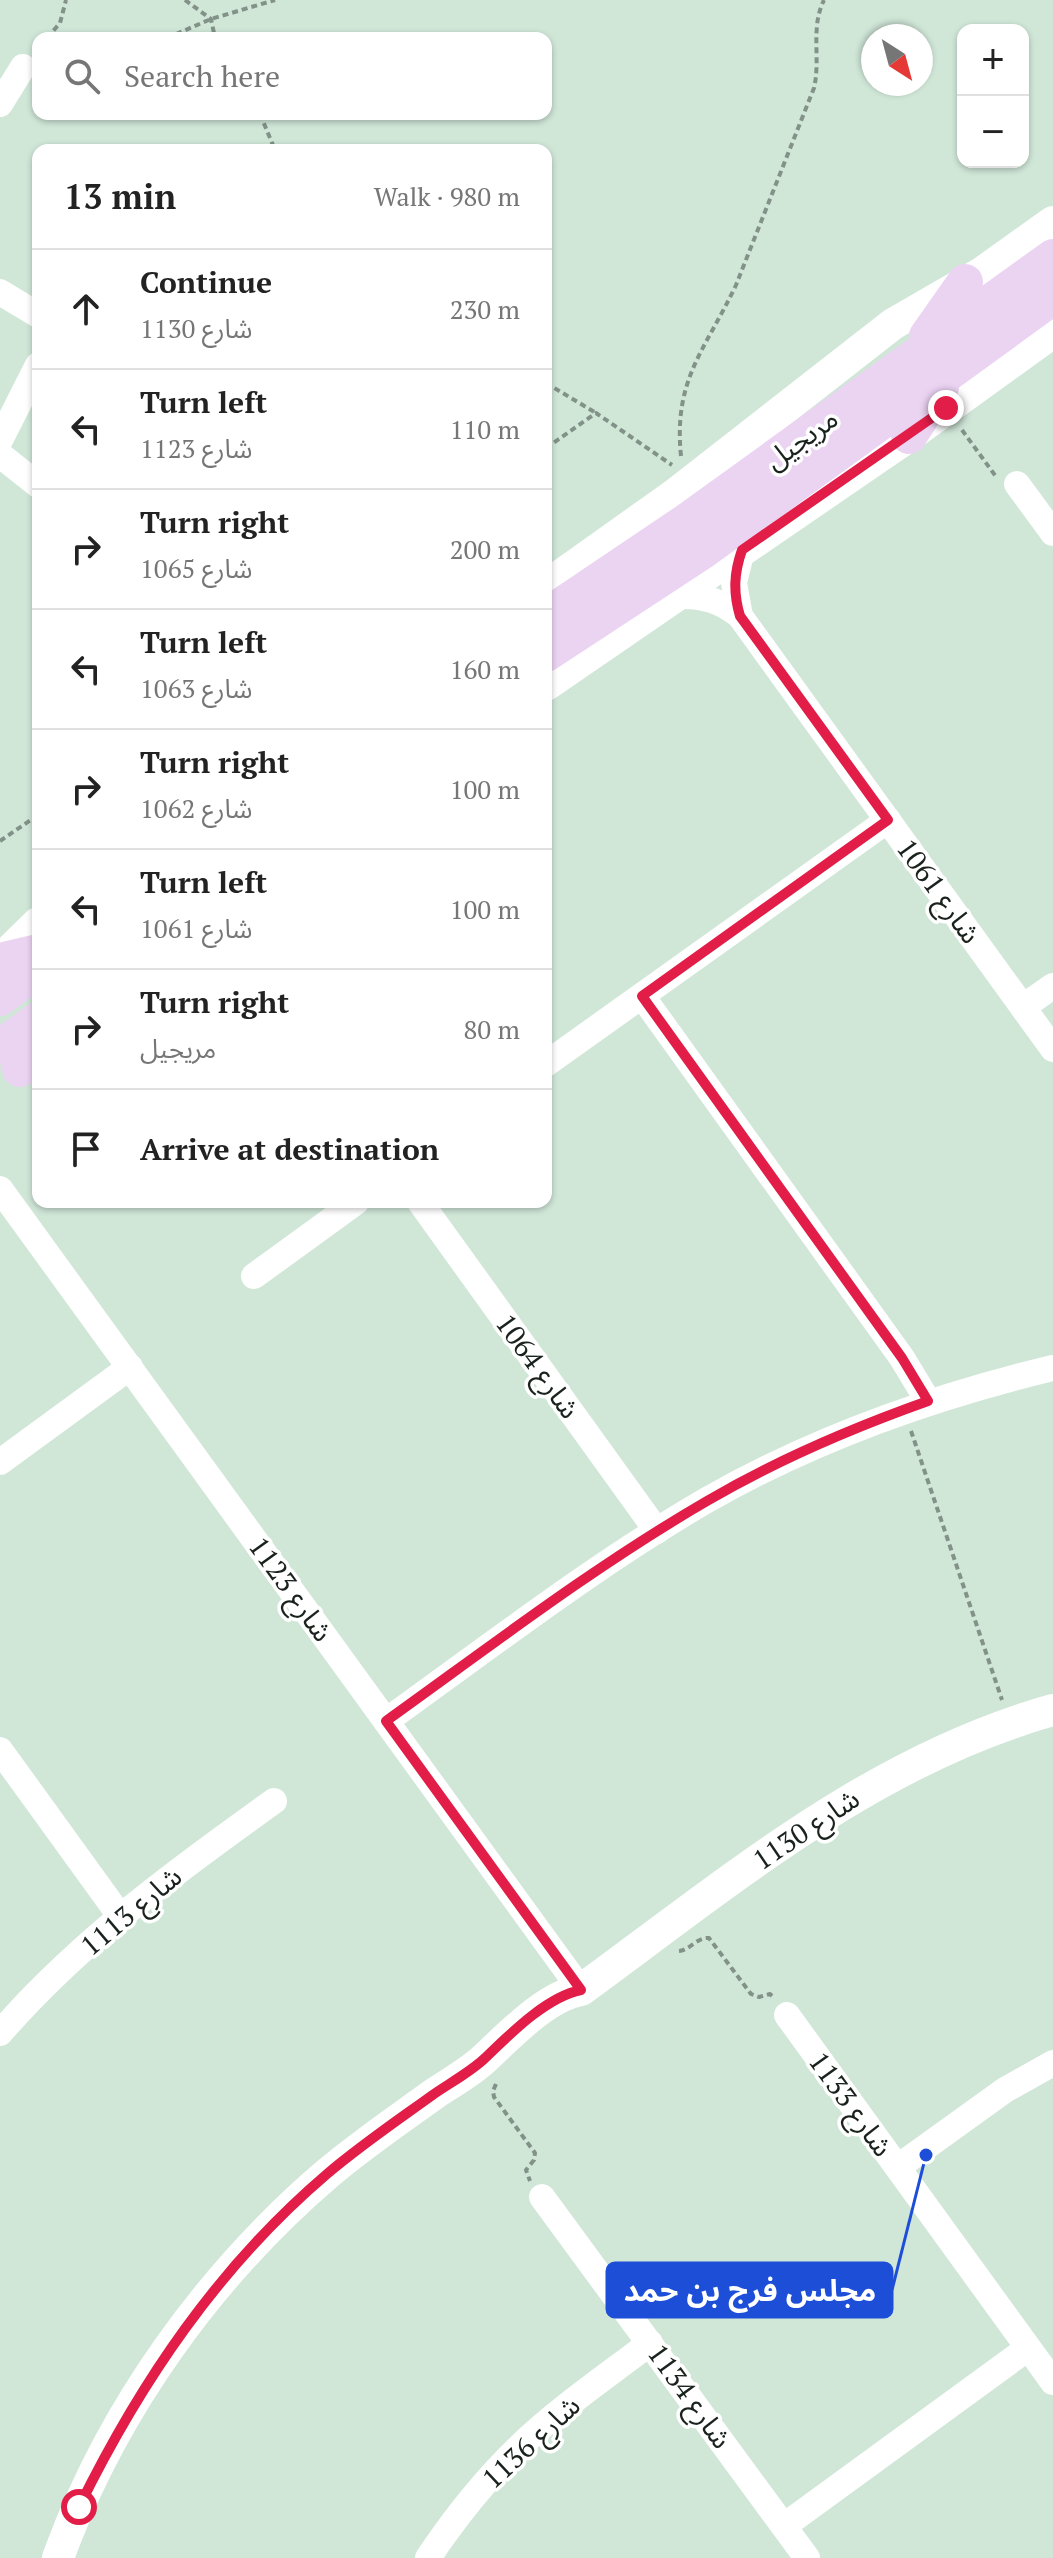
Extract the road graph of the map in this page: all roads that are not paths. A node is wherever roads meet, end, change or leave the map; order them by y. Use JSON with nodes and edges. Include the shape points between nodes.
{"nodes":[{"id":1,"x":23,"y":67,"type":"dead end"},
{"id":2,"x":0,"y":104,"type":"edge"},
{"id":3,"x":1053,"y":222,"type":"edge"},
{"id":4,"x":1053,"y":257,"type":"edge"},
{"id":5,"x":965,"y":282,"type":"junction"},
{"id":6,"x":0,"y":292,"type":"edge"},
{"id":7,"x":1053,"y":297,"type":"edge"},
{"id":8,"x":32,"y":311,"type":"edge"},
{"id":9,"x":1053,"y":332,"type":"edge"},
{"id":10,"x":909,"y":361,"type":"junction"},
{"id":11,"x":952,"y":370,"type":"junction"},
{"id":12,"x":32,"y":377,"type":"edge"},
{"id":13,"x":909,"y":436,"type":"junction"},
{"id":14,"x":0,"y":440,"type":"edge"},
{"id":15,"x":0,"y":455,"type":"edge"},
{"id":16,"x":32,"y":480,"type":"edge"},
{"id":17,"x":1017,"y":484,"type":"road end"},
{"id":18,"x":1053,"y":533,"type":"edge"},
{"id":19,"x":742,"y":550,"type":"junction"},
{"id":20,"x":552,"y":581,"type":"edge"},
{"id":21,"x":678,"y":596,"type":"junction"},
{"id":22,"x":552,"y":612,"type":"edge"},
{"id":23,"x":740,"y":616,"type":"junction"},
{"id":24,"x":552,"y":650,"type":"edge"},
{"id":25,"x":552,"y":681,"type":"edge"},
{"id":26,"x":888,"y":820,"type":"junction"},
{"id":27,"x":32,"y":929,"type":"edge"},
{"id":28,"x":32,"y":953,"type":"edge"},
{"id":29,"x":0,"y":960,"type":"edge"},
{"id":30,"x":32,"y":974,"type":"edge"},
{"id":31,"x":1053,"y":986,"type":"edge"},
{"id":32,"x":642,"y":996,"type":"junction"},
{"id":33,"x":0,"y":998,"type":"edge"},
{"id":34,"x":1023,"y":1007,"type":"junction"},
{"id":35,"x":32,"y":1033,"type":"edge"},
{"id":36,"x":1053,"y":1049,"type":"edge"},
{"id":37,"x":19,"y":1060,"type":"edge"},
{"id":38,"x":552,"y":1060,"type":"edge"},
{"id":39,"x":0,"y":1189,"type":"edge"},
{"id":40,"x":348,"y":1208,"type":"edge"},
{"id":41,"x":424,"y":1208,"type":"edge"},
{"id":42,"x":254,"y":1276,"type":"dead end"},
{"id":43,"x":130,"y":1367,"type":"junction"},
{"id":44,"x":1053,"y":1368,"type":"edge"},
{"id":45,"x":916,"y":1406,"type":"junction"},
{"id":46,"x":0,"y":1462,"type":"edge"},
{"id":47,"x":657,"y":1531,"type":"junction"},
{"id":48,"x":1053,"y":1710,"type":"edge"},
{"id":49,"x":386,"y":1721,"type":"junction"},
{"id":50,"x":0,"y":1750,"type":"edge"},
{"id":51,"x":274,"y":1801,"type":"dead end"},
{"id":52,"x":120,"y":1916,"type":"junction"},
{"id":53,"x":581,"y":1990,"type":"junction"},
{"id":54,"x":787,"y":2015,"type":"road end"},
{"id":55,"x":0,"y":2033,"type":"edge"},
{"id":56,"x":1053,"y":2063,"type":"edge"},
{"id":57,"x":898,"y":2167,"type":"junction"},
{"id":58,"x":542,"y":2197,"type":"road end"},
{"id":59,"x":650,"y":2343,"type":"junction"},
{"id":60,"x":1028,"y":2348,"type":"junction"},
{"id":61,"x":1053,"y":2382,"type":"edge"},
{"id":62,"x":784,"y":2526,"type":"junction"},
{"id":63,"x":58,"y":2558,"type":"edge"},
{"id":64,"x":428,"y":2558,"type":"edge"},
{"id":65,"x":807,"y":2558,"type":"edge"}],
"edges":[{"from":1,"to":2,"type":"street"},
{"from":3,"to":5,"type":"street"},
{"from":4,"to":10,"type":"main road","name":"مريجيل"},
{"from":5,"to":10,"type":"main road"},
{"from":5,"to":20,"type":"street","via":[[893,324]]},
{"from":6,"to":8,"type":"street"},
{"from":7,"to":11,"type":"main road","name":"مريجيل"},
{"from":9,"to":13,"type":"street","name":"مريجيل"},
{"from":10,"to":22,"type":"main road","name":"مريجيل"},
{"from":11,"to":13,"type":"main road"},
{"from":11,"to":24,"type":"main road","name":"مريجيل","via":[[703,551]]},
{"from":12,"to":14,"type":"street"},
{"from":13,"to":19,"type":"street","name":"مريجيل"},
{"from":15,"to":16,"type":"street"},
{"from":17,"to":18,"type":"street"},
{"from":19,"to":21,"type":"street","name":"مريجيل"},
{"from":19,"to":23,"type":"street","name":"شارع 1061","via":[[734,583]]},
{"from":21,"to":23,"type":"street","name":"شارع 1061","via":[[712,599]]},
{"from":21,"to":25,"type":"street","name":"مريجيل"},
{"from":23,"to":26,"type":"street","name":"شارع 1061"},
{"from":26,"to":32,"type":"street"},
{"from":26,"to":34,"type":"street","name":"شارع 1061"},
{"from":27,"to":29,"type":"street"},
{"from":28,"to":29,"type":"main road"},
{"from":30,"to":33,"type":"main road"},
{"from":31,"to":34,"type":"street"},
{"from":32,"to":38,"type":"street"},
{"from":32,"to":45,"type":"street","via":[[902,1358]]},
{"from":34,"to":36,"type":"street","name":"شارع 1061"},
{"from":35,"to":37,"type":"main road"},
{"from":39,"to":43,"type":"street","name":"شارع 1123"},
{"from":40,"to":42,"type":"street"},
{"from":41,"to":47,"type":"street","name":"شارع 1064"},
{"from":43,"to":46,"type":"street"},
{"from":43,"to":49,"type":"street","name":"شارع 1123"},
{"from":44,"to":45,"type":"street"},
{"from":45,"to":47,"type":"street","via":[[769,1468]]},
{"from":47,"to":49,"type":"street"},
{"from":48,"to":53,"type":"street","name":"شارع 1130","via":[[939,1752],[834,1807]]},
{"from":49,"to":53,"type":"street","name":"شارع 1123"},
{"from":50,"to":52,"type":"street"},
{"from":51,"to":52,"type":"street","name":"شارع 1113"},
{"from":52,"to":55,"type":"street","name":"شارع 1113"},
{"from":53,"to":63,"type":"street","name":"شارع 1130","via":[[559,1998],[373,2138],[241,2258],[134,2402]]},
{"from":54,"to":57,"type":"street","name":"شارع 1133"},
{"from":56,"to":57,"type":"street","via":[[1005,2090]]},
{"from":57,"to":60,"type":"street","name":"شارع 1133"},
{"from":58,"to":59,"type":"street","name":"شارع 1134"},
{"from":59,"to":62,"type":"street","name":"شارع 1134"},
{"from":59,"to":64,"type":"street","name":"شارع 1136","via":[[533,2434],[488,2478]]},
{"from":60,"to":61,"type":"street","name":"شارع 1133"},
{"from":60,"to":62,"type":"street"},
{"from":62,"to":65,"type":"street","name":"شارع 1134"}]}
